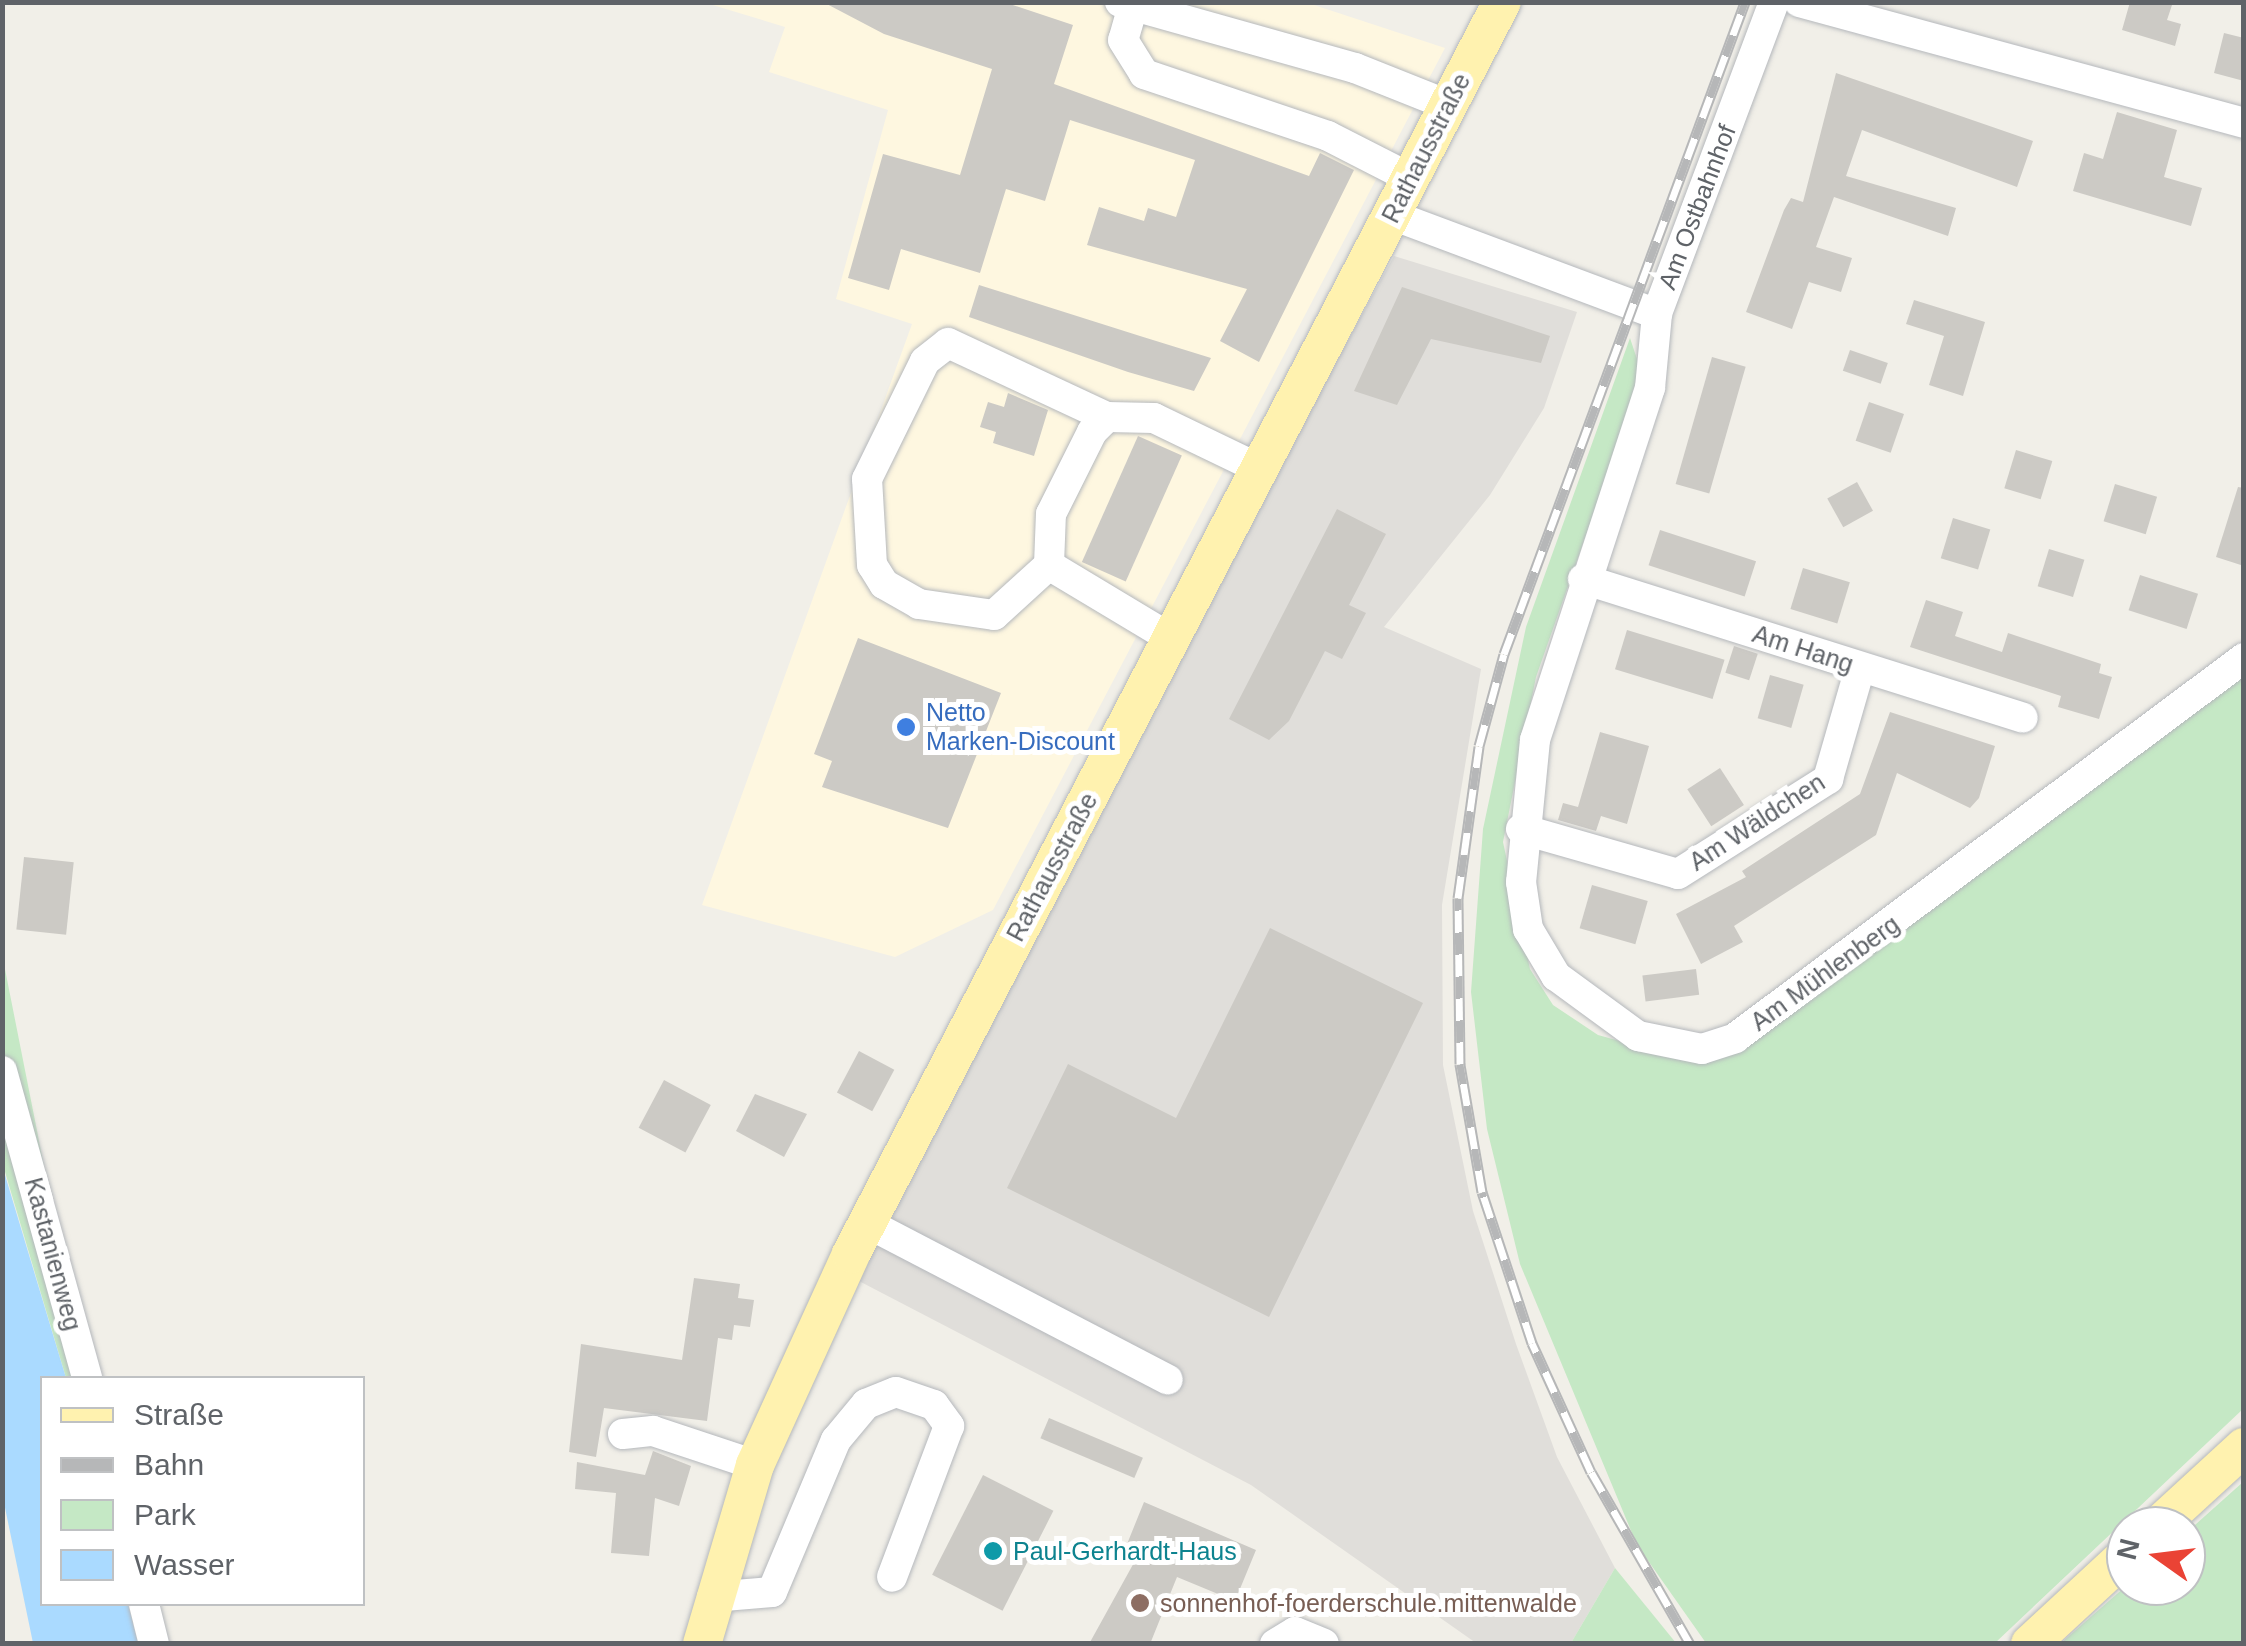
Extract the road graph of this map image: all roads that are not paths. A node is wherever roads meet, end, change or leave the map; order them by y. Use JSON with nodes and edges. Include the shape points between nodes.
{"nodes":[{"id":1,"x":1502,"y":2,"type":"edge"},
{"id":2,"x":1774,"y":2,"type":"edge"},
{"id":3,"x":1798,"y":2,"type":"edge"},
{"id":4,"x":1127,"y":4,"type":"edge"},
{"id":5,"x":1448,"y":105,"type":"junction"},
{"id":6,"x":2244,"y":122,"type":"edge"},
{"id":7,"x":1410,"y":178,"type":"junction"},
{"id":8,"x":1392,"y":215,"type":"junction"},
{"id":9,"x":1657,"y":314,"type":"junction"},
{"id":10,"x":1107,"y":417,"type":"junction"},
{"id":11,"x":1260,"y":469,"type":"junction"},
{"id":12,"x":1050,"y":565,"type":"junction"},
{"id":13,"x":1582,"y":579,"type":"junction"},
{"id":14,"x":1172,"y":640,"type":"junction"},
{"id":15,"x":2244,"y":658,"type":"edge"},
{"id":16,"x":1860,"y":668,"type":"junction"},
{"id":17,"x":2023,"y":718,"type":"dead end"},
{"id":18,"x":1521,"y":829,"type":"junction"},
{"id":19,"x":2,"y":1071,"type":"edge"},
{"id":20,"x":868,"y":1223,"type":"junction"},
{"id":21,"x":86,"y":1376,"type":"edge"},
{"id":22,"x":1168,"y":1380,"type":"dead end"},
{"id":23,"x":623,"y":1434,"type":"dead end"},
{"id":24,"x":2244,"y":1446,"type":"edge"},
{"id":25,"x":755,"y":1465,"type":"junction"},
{"id":26,"x":2180,"y":1506,"type":"edge"},
{"id":27,"x":2106,"y":1574,"type":"edge"},
{"id":28,"x":892,"y":1576,"type":"dead end"},
{"id":29,"x":712,"y":1598,"type":"junction"},
{"id":30,"x":144,"y":1606,"type":"edge"},
{"id":31,"x":154,"y":1644,"type":"edge"},
{"id":32,"x":702,"y":1644,"type":"edge"},
{"id":33,"x":1275,"y":1644,"type":"edge"},
{"id":34,"x":1324,"y":1644,"type":"edge"},
{"id":35,"x":2030,"y":1644,"type":"edge"}],
"edges":[{"from":1,"to":5,"type":"main road","name":"Rathausstraße"},
{"from":2,"to":9,"type":"street","name":"Am Ostbahnhof"},
{"from":3,"to":6,"type":"street"},
{"from":4,"to":5,"type":"street","via":[[1355,68]]},
{"from":4,"to":7,"type":"street","via":[[1124,40],[1144,74],[1328,136]]},
{"from":5,"to":7,"type":"main road","name":"Rathausstraße"},
{"from":7,"to":8,"type":"main road","name":"Rathausstraße"},
{"from":8,"to":9,"type":"street","name":"Am Ostbahnhof"},
{"from":8,"to":11,"type":"main road","name":"Rathausstraße"},
{"from":9,"to":13,"type":"street","name":"Am Mühlenberg","via":[[1650,388]]},
{"from":10,"to":11,"type":"street","via":[[1154,418]]},
{"from":10,"to":12,"type":"street","via":[[1051,514]]},
{"from":10,"to":12,"type":"street","via":[[948,343],[925,361],[867,478],[872,565],[919,604],[994,615]]},
{"from":11,"to":14,"type":"main road","name":"Rathausstraße"},
{"from":12,"to":14,"type":"street"},
{"from":13,"to":16,"type":"street","name":"Am Hang"},
{"from":13,"to":18,"type":"street","name":"Am Mühlenberg","via":[[1535,740]]},
{"from":14,"to":20,"type":"main road","name":"Rathausstraße"},
{"from":15,"to":18,"type":"street","name":"Am Mühlenberg","via":[[1780,1010],[1702,1049],[1638,1036],[1556,976],[1528,929]]},
{"from":16,"to":17,"type":"street","name":"Am Hang"},
{"from":16,"to":18,"type":"street","name":"Am Wäldchen","via":[[1828,780],[1678,874]]},
{"from":19,"to":21,"type":"street","name":"Kastanienweg"},
{"from":20,"to":22,"type":"street"},
{"from":20,"to":25,"type":"main road","name":"Rathausstraße"},
{"from":23,"to":25,"type":"street","via":[[653,1431]]},
{"from":24,"to":26,"type":"main road"},
{"from":25,"to":29,"type":"main road","name":"Rathausstraße"},
{"from":27,"to":35,"type":"main road"},
{"from":28,"to":29,"type":"street","via":[[950,1426],[934,1406],[896,1392],[858,1411],[836,1440],[772,1592]]},
{"from":29,"to":32,"type":"main road","name":"Rathausstraße"},
{"from":30,"to":31,"type":"street"},
{"from":33,"to":34,"type":"street","via":[[1295,1632]]}]}
